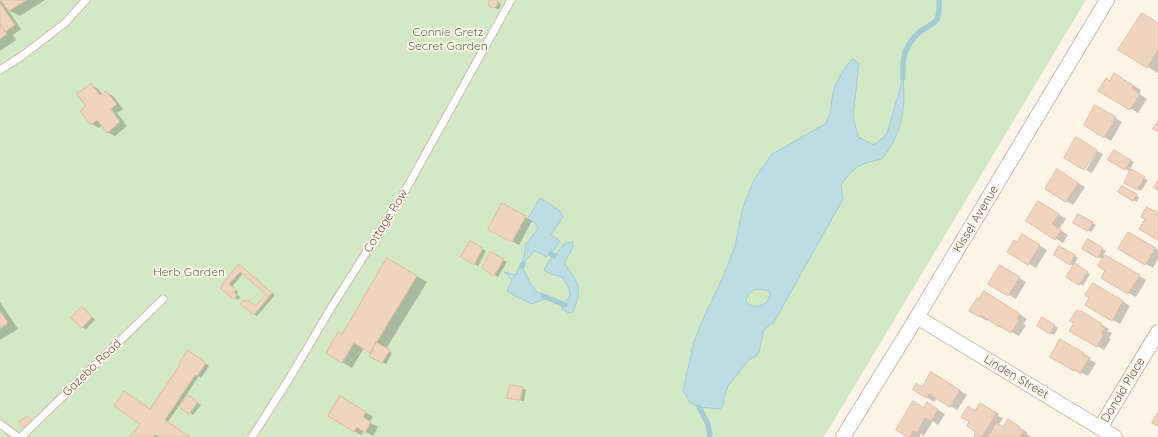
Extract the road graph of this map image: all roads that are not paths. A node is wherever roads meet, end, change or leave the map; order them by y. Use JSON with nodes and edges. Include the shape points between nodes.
{"nodes":[{"id":1,"x":86,"y":0,"type":"edge"},
{"id":2,"x":511,"y":0,"type":"edge"},
{"id":3,"x":1107,"y":0,"type":"edge"},
{"id":4,"x":0,"y":70,"type":"edge"},
{"id":5,"x":163,"y":299,"type":"dead end"},
{"id":6,"x":917,"y":317,"type":"junction"},
{"id":7,"x":1158,"y":332,"type":"edge"},
{"id":8,"x":0,"y":424,"type":"edge"},
{"id":9,"x":1100,"y":428,"type":"junction"},
{"id":10,"x":18,"y":437,"type":"edge"},
{"id":11,"x":21,"y":437,"type":"edge"},
{"id":12,"x":252,"y":437,"type":"edge"},
{"id":13,"x":843,"y":437,"type":"edge"},
{"id":14,"x":1115,"y":437,"type":"edge"}],
"edges":[{"from":1,"to":4,"type":"lane","via":[[65,23]]},
{"from":2,"to":12,"type":"lane","name":"Cottage Row","via":[[405,191]]},
{"from":3,"to":6,"type":"street","name":"Kissel Avenue"},
{"from":5,"to":11,"type":"lane","name":"Gazebo Road"},
{"from":6,"to":9,"type":"street","name":"Linden Street"},
{"from":6,"to":13,"type":"street","name":"Kissel Avenue"},
{"from":7,"to":9,"type":"street","name":"Donald Place"},
{"from":8,"to":10,"type":"lane"},
{"from":9,"to":14,"type":"street","name":"Linden Street"}]}
